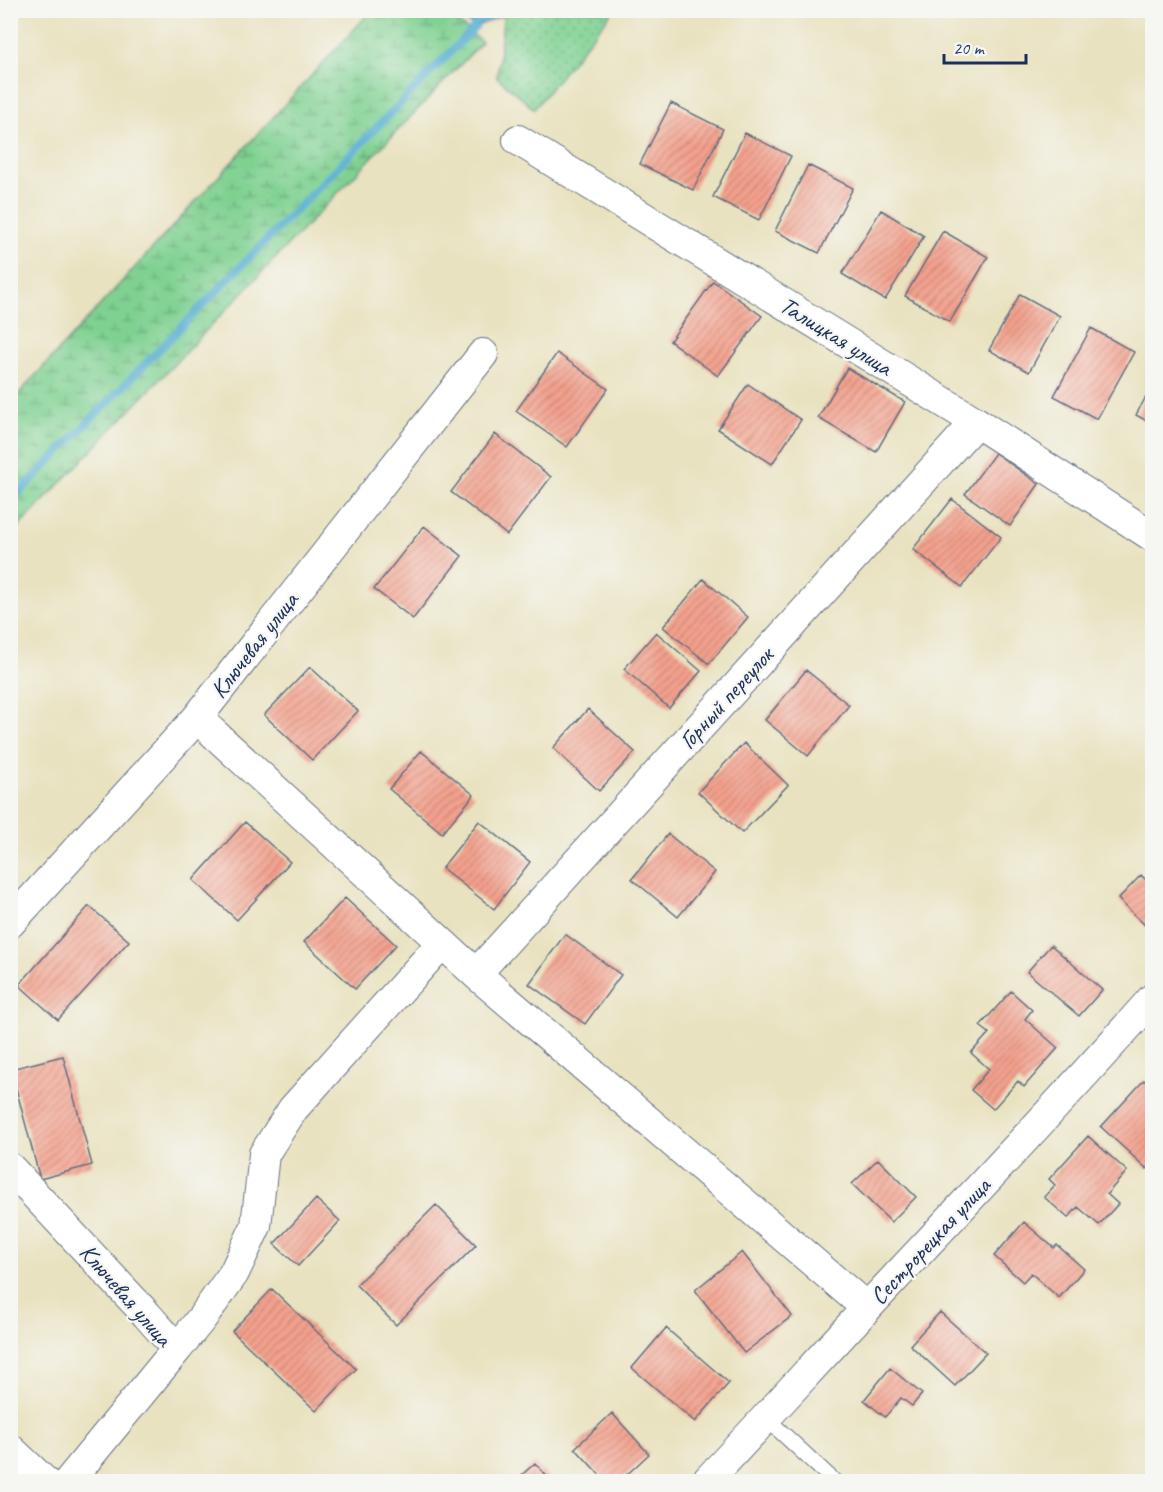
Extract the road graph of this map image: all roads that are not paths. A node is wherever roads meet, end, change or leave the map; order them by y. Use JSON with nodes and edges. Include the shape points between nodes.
{"nodes":[{"id":1,"x":518,"y":140,"type":"dead end"},
{"id":2,"x":483,"y":354,"type":"dead end"},
{"id":3,"x":976,"y":422,"type":"junction"},
{"id":4,"x":1152,"y":536,"type":"edge"},
{"id":5,"x":196,"y":718,"type":"junction"},
{"id":6,"x":10,"y":923,"type":"edge"},
{"id":7,"x":442,"y":943,"type":"junction"},
{"id":8,"x":476,"y":974,"type":"junction"},
{"id":9,"x":1152,"y":999,"type":"edge"},
{"id":10,"x":10,"y":1168,"type":"edge"},
{"id":11,"x":867,"y":1308,"type":"junction"},
{"id":12,"x":177,"y":1349,"type":"junction"},
{"id":13,"x":766,"y":1418,"type":"junction"},
{"id":14,"x":10,"y":1449,"type":"edge"},
{"id":15,"x":40,"y":1480,"type":"edge"},
{"id":16,"x":68,"y":1482,"type":"edge"},
{"id":17,"x":705,"y":1482,"type":"edge"},
{"id":18,"x":835,"y":1482,"type":"edge"}],
"edges":[{"from":1,"to":3,"type":"street","name":"Талицкая улица"},
{"from":2,"to":5,"type":"street","name":"Ключевая улица"},
{"from":3,"to":4,"type":"street","name":"Талицкая улица"},
{"from":3,"to":8,"type":"street","name":"Горный переулок"},
{"from":5,"to":6,"type":"street","name":"Ключевая улица"},
{"from":5,"to":7,"type":"street"},
{"from":7,"to":8,"type":"street"},
{"from":7,"to":12,"type":"street","via":[[293,1109],[264,1154],[256,1226],[234,1273]]},
{"from":8,"to":11,"type":"street"},
{"from":9,"to":11,"type":"street","name":"Сестрорецкая улица"},
{"from":10,"to":12,"type":"street","name":"Ключевая улица"},
{"from":11,"to":13,"type":"street","name":"Сестрорецкая улица"},
{"from":12,"to":16,"type":"street","name":"Ключевая улица"},
{"from":13,"to":17,"type":"street","name":"Сестрорецкая улица"},
{"from":13,"to":18,"type":"lane"},
{"from":14,"to":15,"type":"street"}]}
